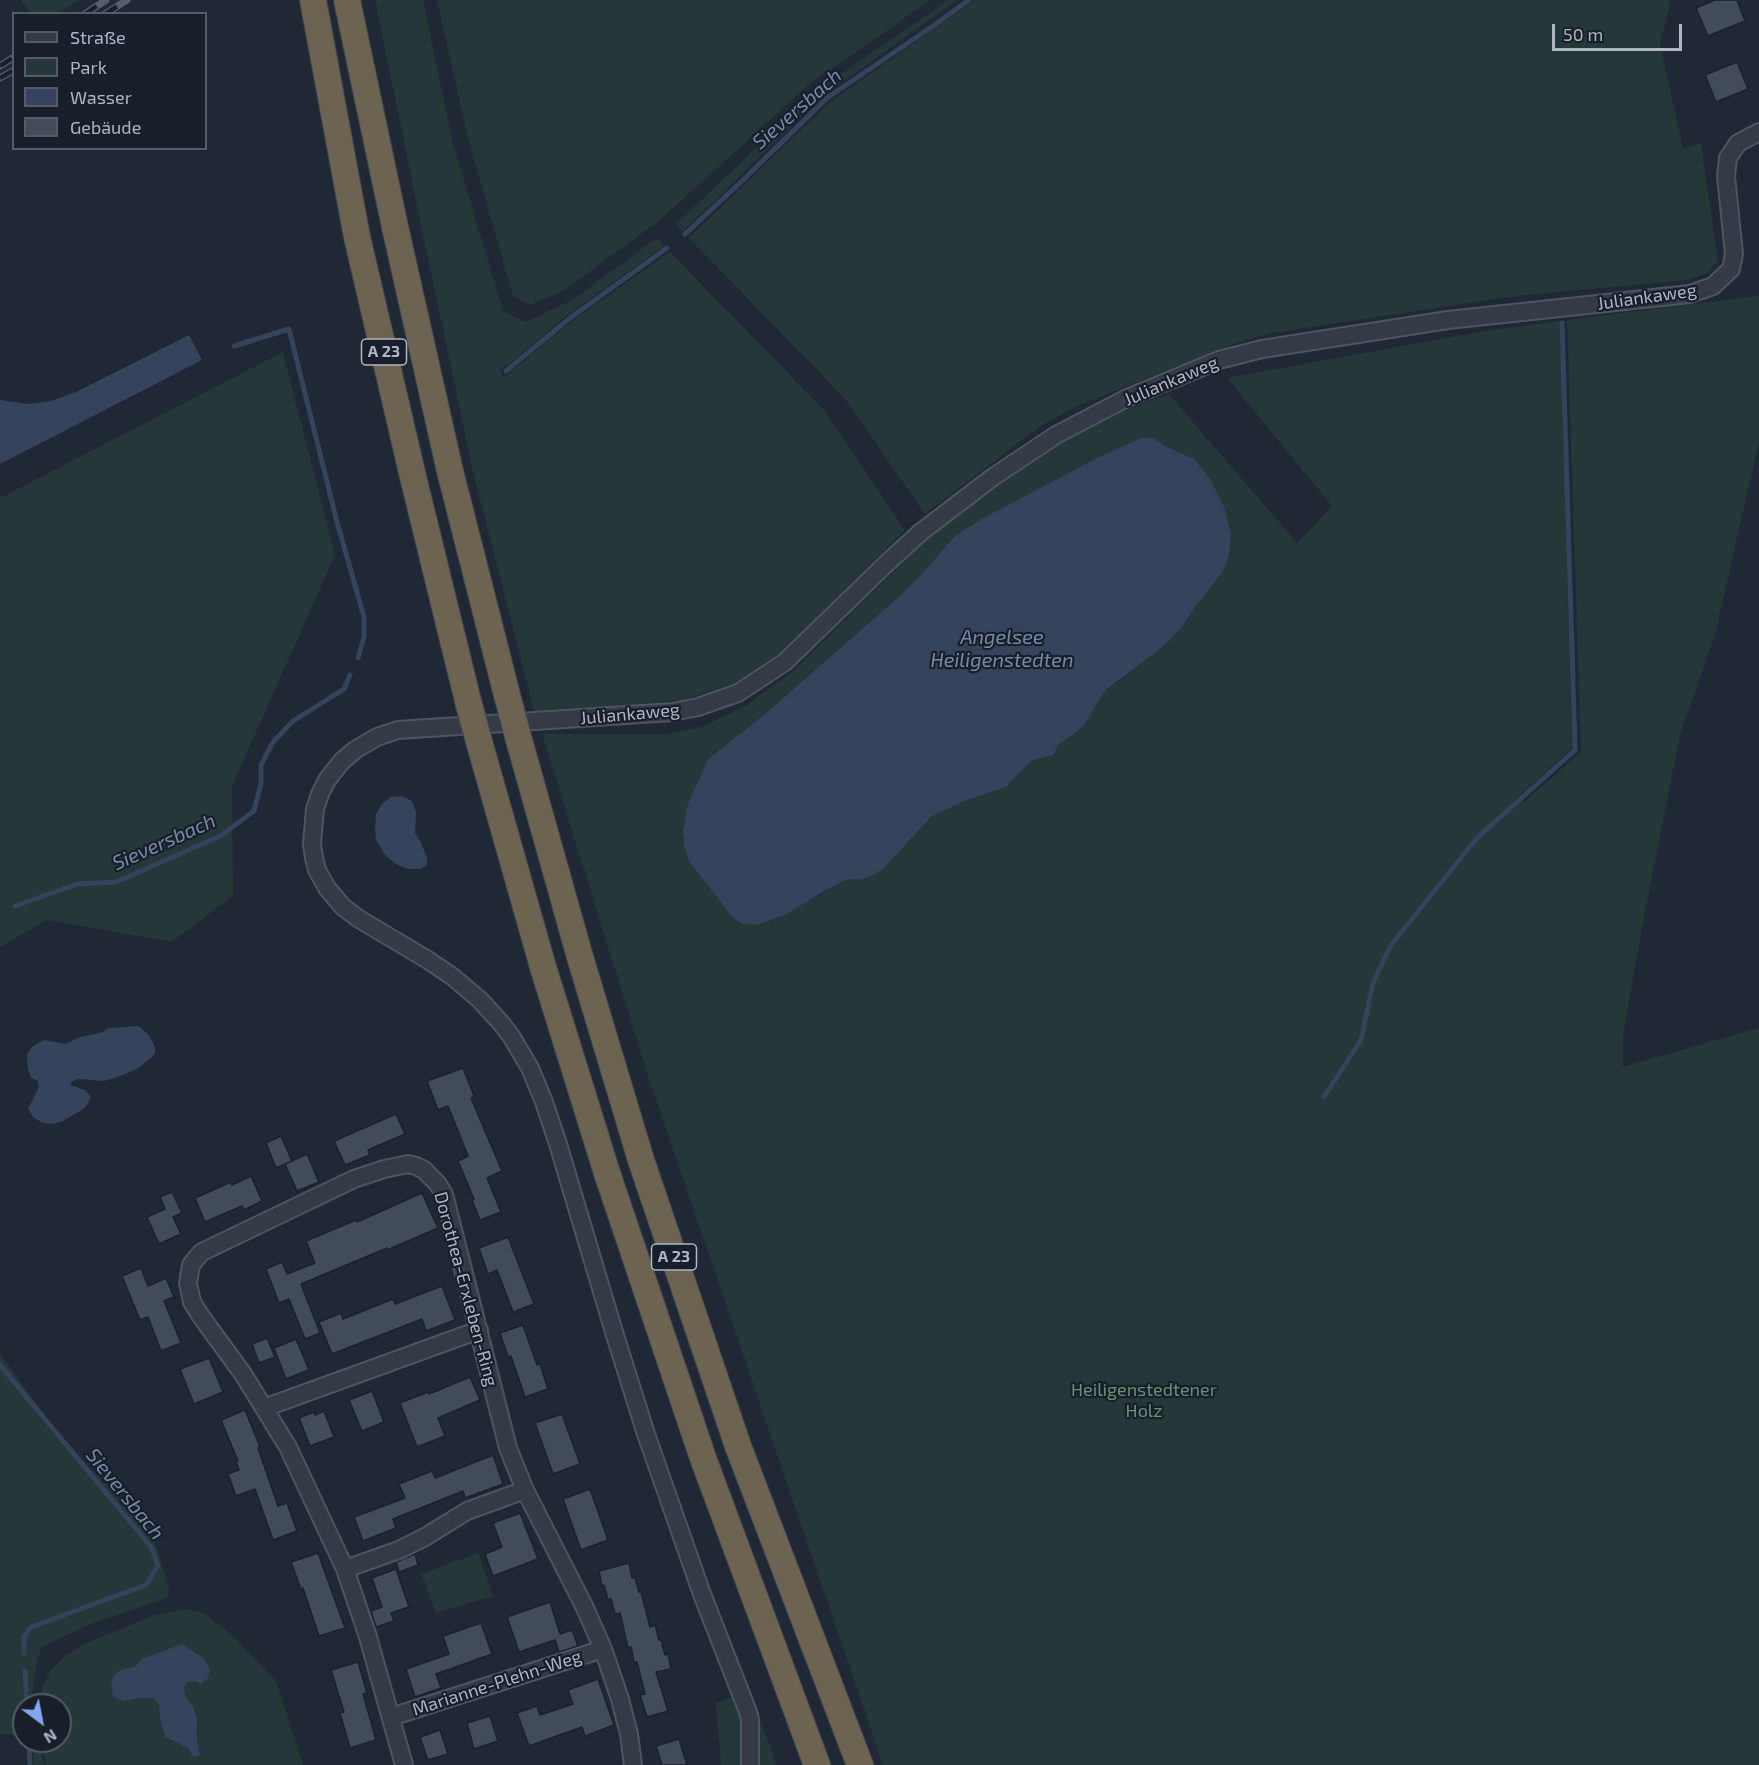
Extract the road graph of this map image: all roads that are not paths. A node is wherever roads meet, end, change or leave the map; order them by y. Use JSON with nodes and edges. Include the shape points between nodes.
{"nodes":[{"id":1,"x":313,"y":0,"type":"edge"},
{"id":2,"x":346,"y":0,"type":"edge"},
{"id":3,"x":1759,"y":132,"type":"edge"},
{"id":4,"x":479,"y":1330,"type":"junction"},
{"id":5,"x":264,"y":1408,"type":"junction"},
{"id":6,"x":525,"y":1490,"type":"junction"},
{"id":7,"x":345,"y":1569,"type":"junction"},
{"id":8,"x":603,"y":1649,"type":"junction"},
{"id":9,"x":391,"y":1717,"type":"junction"},
{"id":10,"x":404,"y":1765,"type":"edge"},
{"id":11,"x":633,"y":1765,"type":"edge"},
{"id":12,"x":750,"y":1765,"type":"edge"},
{"id":13,"x":817,"y":1765,"type":"edge"},
{"id":14,"x":860,"y":1765,"type":"edge"}],
"edges":[{"from":1,"to":13,"type":"highway","number":"A 23","bridge":true,"via":[[357,237],[414,481],[468,701],[543,966],[607,1173],[703,1458]]},
{"from":2,"to":14,"type":"highway","number":"A 23","bridge":true,"via":[[447,459],[580,957],[641,1160],[738,1446]]},
{"from":3,"to":12,"type":"street","name":"Juliankaweg","via":[[1738,143],[1728,158],[1726,176],[1734,254],[1731,269],[1713,286],[1690,294],[1448,320],[1262,349],[1219,360],[1125,399],[1056,435],[993,477],[913,540],[785,662],[738,693],[672,712],[398,730],[355,750],[327,780],[313,828],[314,858],[331,893],[352,915],[428,960],[480,1000],[506,1030],[530,1068],[558,1144],[654,1456],[748,1712]]},
{"from":4,"to":5,"type":"street"},
{"from":4,"to":5,"type":"street","name":"Dorothea-Erxleben-Ring","via":[[446,1200],[437,1183],[424,1170],[408,1164],[372,1172],[202,1252],[191,1265],[188,1282],[192,1302]]},
{"from":4,"to":6,"type":"street","name":"Dorothea-Erxleben-Ring","via":[[508,1448]]},
{"from":5,"to":7,"type":"street","name":"Dorothea-Erxleben-Ring","via":[[288,1447]]},
{"from":6,"to":7,"type":"street","via":[[467,1511],[399,1550]]},
{"from":6,"to":8,"type":"street","name":"Dorothea-Erxleben-Ring"},
{"from":7,"to":9,"type":"street","name":"Dorothea-Erxleben-Ring"},
{"from":8,"to":9,"type":"street","name":"Marianne-Plehn-Weg"},
{"from":8,"to":11,"type":"street","name":"Dorothea-Erxleben-Ring","via":[[620,1699]]},
{"from":9,"to":10,"type":"street","name":"Dorothea-Erxleben-Ring"}]}
